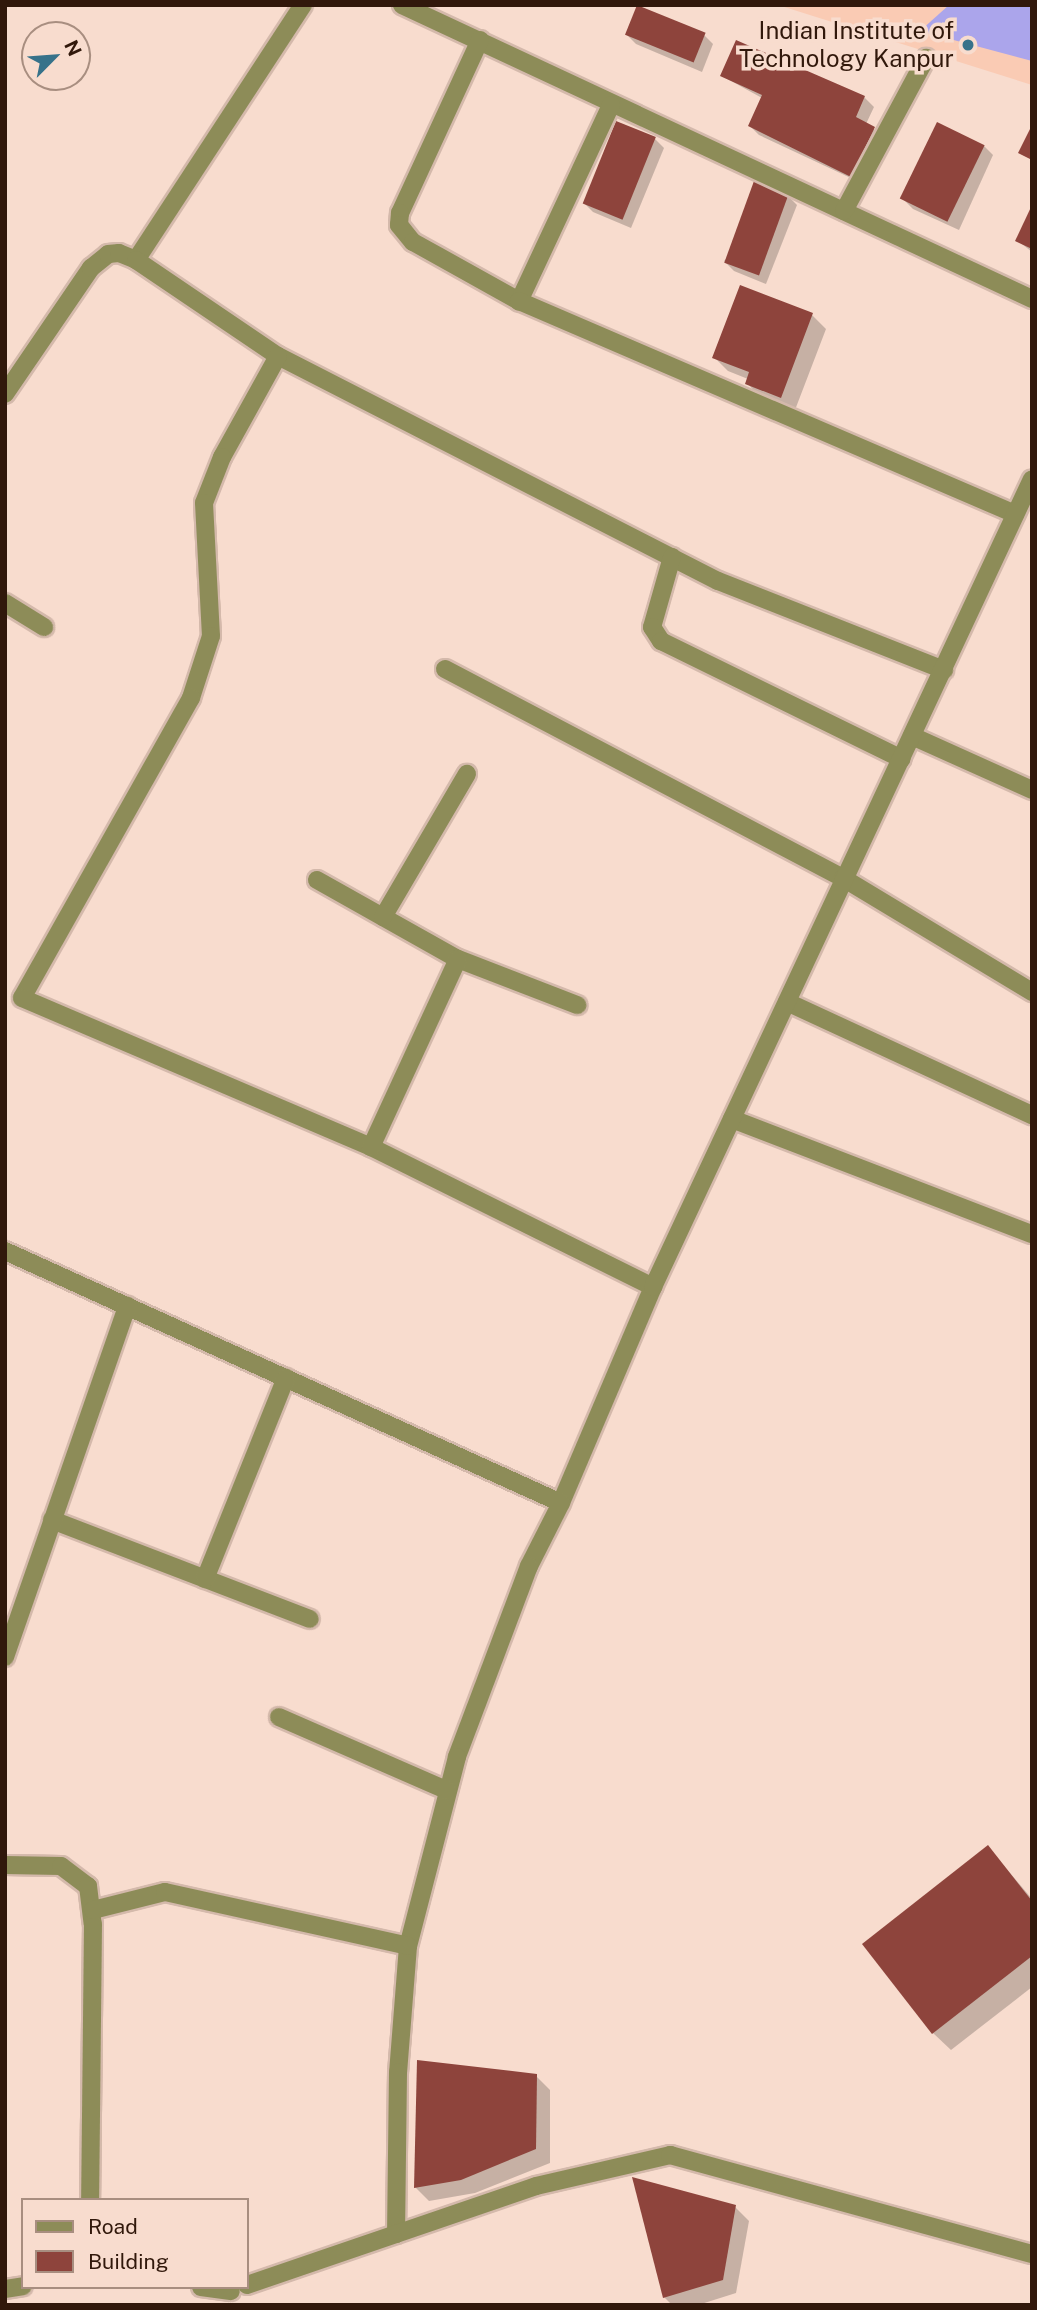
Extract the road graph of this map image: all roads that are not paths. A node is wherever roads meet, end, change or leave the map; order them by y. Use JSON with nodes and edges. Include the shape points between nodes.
{"nodes":[{"id":1,"x":303,"y":5,"type":"edge"},
{"id":2,"x":402,"y":5,"type":"edge"},
{"id":3,"x":480,"y":40,"type":"junction"},
{"id":4,"x":926,"y":58,"type":"dead end"},
{"id":5,"x":611,"y":105,"type":"junction"},
{"id":6,"x":844,"y":211,"type":"junction"},
{"id":7,"x":136,"y":260,"type":"junction"},
{"id":8,"x":1032,"y":299,"type":"edge"},
{"id":9,"x":519,"y":301,"type":"junction"},
{"id":10,"x":278,"y":356,"type":"junction"},
{"id":11,"x":5,"y":394,"type":"edge"},
{"id":12,"x":1032,"y":479,"type":"edge"},
{"id":13,"x":1015,"y":514,"type":"junction"},
{"id":14,"x":672,"y":557,"type":"junction"},
{"id":15,"x":5,"y":603,"type":"edge"},
{"id":16,"x":44,"y":627,"type":"dead end"},
{"id":17,"x":445,"y":669,"type":"dead end"},
{"id":18,"x":944,"y":670,"type":"junction"},
{"id":19,"x":912,"y":736,"type":"junction"},
{"id":20,"x":902,"y":759,"type":"junction"},
{"id":21,"x":467,"y":774,"type":"dead end"},
{"id":22,"x":1032,"y":790,"type":"edge"},
{"id":23,"x":843,"y":878,"type":"junction"},
{"id":24,"x":317,"y":880,"type":"dead end"},
{"id":25,"x":383,"y":917,"type":"junction"},
{"id":26,"x":458,"y":959,"type":"junction"},
{"id":27,"x":1032,"y":992,"type":"edge"},
{"id":28,"x":787,"y":1002,"type":"junction"},
{"id":29,"x":577,"y":1005,"type":"dead end"},
{"id":30,"x":1032,"y":1115,"type":"edge"},
{"id":31,"x":732,"y":1119,"type":"junction"},
{"id":32,"x":371,"y":1147,"type":"junction"},
{"id":33,"x":1032,"y":1234,"type":"edge"},
{"id":34,"x":5,"y":1251,"type":"edge"},
{"id":35,"x":653,"y":1287,"type":"junction"},
{"id":36,"x":127,"y":1306,"type":"junction"},
{"id":37,"x":286,"y":1378,"type":"junction"},
{"id":38,"x":561,"y":1503,"type":"junction"},
{"id":39,"x":52,"y":1520,"type":"junction"},
{"id":40,"x":205,"y":1579,"type":"junction"},
{"id":41,"x":310,"y":1619,"type":"dead end"},
{"id":42,"x":10,"y":1627,"type":"edge"},
{"id":43,"x":5,"y":1657,"type":"edge"},
{"id":44,"x":279,"y":1717,"type":"dead end"},
{"id":45,"x":448,"y":1791,"type":"junction"},
{"id":46,"x":5,"y":1865,"type":"edge"},
{"id":47,"x":93,"y":1910,"type":"junction"},
{"id":48,"x":408,"y":1946,"type":"junction"},
{"id":49,"x":90,"y":2198,"type":"edge"},
{"id":50,"x":396,"y":2234,"type":"junction"},
{"id":51,"x":1032,"y":2254,"type":"edge"},
{"id":52,"x":248,"y":2288,"type":"edge"},
{"id":53,"x":215,"y":2289,"type":"edge"},
{"id":54,"x":236,"y":2292,"type":"edge"}],
"edges":[{"from":1,"to":7,"type":"street"},
{"from":2,"to":3,"type":"street"},
{"from":3,"to":5,"type":"street"},
{"from":3,"to":9,"type":"street","via":[[399,225],[413,242]]},
{"from":4,"to":6,"type":"street"},
{"from":5,"to":6,"type":"street"},
{"from":5,"to":9,"type":"street"},
{"from":6,"to":8,"type":"street"},
{"from":7,"to":10,"type":"street"},
{"from":7,"to":11,"type":"street","via":[[108,254],[91,268]]},
{"from":9,"to":13,"type":"street"},
{"from":10,"to":14,"type":"street"},
{"from":10,"to":32,"type":"street","via":[[222,457],[204,503],[211,636],[191,698],[22,998]]},
{"from":12,"to":13,"type":"street"},
{"from":13,"to":18,"type":"street"},
{"from":14,"to":18,"type":"street","via":[[718,581]]},
{"from":14,"to":20,"type":"street","via":[[652,627],[661,641]]},
{"from":15,"to":16,"type":"street"},
{"from":17,"to":23,"type":"street"},
{"from":18,"to":19,"type":"street"},
{"from":19,"to":20,"type":"street"},
{"from":19,"to":22,"type":"street"},
{"from":20,"to":23,"type":"street"},
{"from":21,"to":25,"type":"street"},
{"from":23,"to":27,"type":"street"},
{"from":23,"to":28,"type":"street"},
{"from":24,"to":25,"type":"street"},
{"from":25,"to":26,"type":"street"},
{"from":26,"to":29,"type":"street"},
{"from":26,"to":32,"type":"street"},
{"from":28,"to":30,"type":"street"},
{"from":28,"to":31,"type":"street"},
{"from":31,"to":33,"type":"street"},
{"from":31,"to":35,"type":"street"},
{"from":32,"to":35,"type":"street"},
{"from":34,"to":36,"type":"street"},
{"from":35,"to":38,"type":"street"},
{"from":36,"to":37,"type":"street"},
{"from":36,"to":39,"type":"street"},
{"from":37,"to":38,"type":"street"},
{"from":37,"to":40,"type":"street"},
{"from":38,"to":45,"type":"street","via":[[529,1566]]},
{"from":39,"to":40,"type":"street"},
{"from":39,"to":42,"type":"street"},
{"from":40,"to":41,"type":"street"},
{"from":42,"to":43,"type":"street"},
{"from":44,"to":45,"type":"street"},
{"from":45,"to":48,"type":"street"},
{"from":46,"to":47,"type":"street","via":[[61,1866],[88,1886]]},
{"from":47,"to":48,"type":"street","via":[[165,1892]]},
{"from":47,"to":49,"type":"street"},
{"from":48,"to":50,"type":"street","via":[[398,2072]]},
{"from":50,"to":51,"type":"street","via":[[536,2186],[670,2155]]},
{"from":50,"to":52,"type":"street"},
{"from":53,"to":54,"type":"street"}]}
